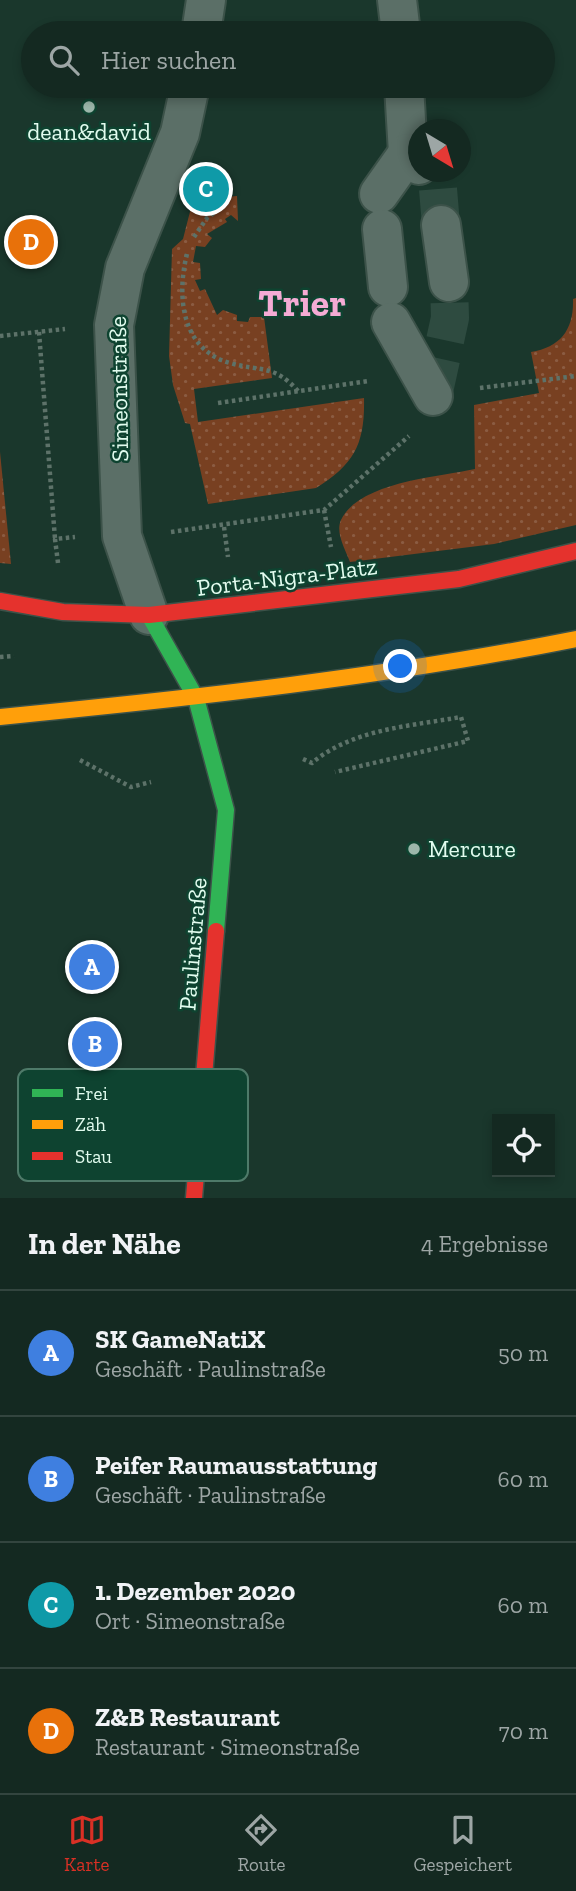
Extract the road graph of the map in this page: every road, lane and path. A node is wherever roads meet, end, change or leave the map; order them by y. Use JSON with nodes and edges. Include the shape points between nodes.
{"nodes":[{"id":1,"x":206,"y":0,"type":"edge"},
{"id":2,"x":397,"y":0,"type":"edge"},
{"id":3,"x":203,"y":21,"type":"edge"},
{"id":4,"x":400,"y":21,"type":"edge"},
{"id":5,"x":187,"y":98,"type":"edge"},
{"id":6,"x":407,"y":98,"type":"edge"},
{"id":7,"x":412,"y":119,"type":"edge"},
{"id":8,"x":425,"y":182,"type":"edge"},
{"id":9,"x":426,"y":182,"type":"edge"},
{"id":10,"x":221,"y":199,"type":"dead end"},
{"id":11,"x":192,"y":240,"type":"dead end"},
{"id":12,"x":188,"y":250,"type":"dead end"},
{"id":13,"x":449,"y":282,"type":"tunnel mouth"},
{"id":14,"x":72,"y":328,"type":"dead end"},
{"id":15,"x":38,"y":331,"type":"junction"},
{"id":16,"x":0,"y":336,"type":"edge"},
{"id":17,"x":576,"y":376,"type":"edge"},
{"id":18,"x":299,"y":391,"type":"junction"},
{"id":19,"x":433,"y":396,"type":"junction"},
{"id":20,"x":218,"y":403,"type":"dead end"},
{"id":21,"x":324,"y":510,"type":"junction"},
{"id":22,"x":224,"y":527,"type":"dead end"},
{"id":23,"x":55,"y":539,"type":"dead end"},
{"id":24,"x":331,"y":550,"type":"dead end"},
{"id":25,"x":576,"y":551,"type":"edge"},
{"id":26,"x":0,"y":601,"type":"edge"},
{"id":27,"x":149,"y":615,"type":"junction"},
{"id":28,"x":576,"y":639,"type":"edge"},
{"id":29,"x":196,"y":698,"type":"junction"},
{"id":30,"x":0,"y":717,"type":"edge"},
{"id":31,"x":303,"y":759,"type":"dead end"},
{"id":32,"x":335,"y":772,"type":"dead end"},
{"id":33,"x":205,"y":1069,"type":"edge"}],
"edges":[{"from":1,"to":3,"type":"street"},
{"from":2,"to":4,"type":"street"},
{"from":5,"to":27,"type":"street","name":"Simeonstraße","via":[[180,133],[125,268],[114,325],[122,536]]},
{"from":6,"to":7,"type":"street"},
{"from":8,"to":19,"type":"street","via":[[381,212],[390,305]]},
{"from":9,"to":13,"type":"street"},
{"from":10,"to":11,"type":"path","via":[[218,210],[206,218]]},
{"from":12,"to":18,"type":"path","via":[[183,302],[194,340],[229,363],[271,369]]},
{"from":14,"to":15,"type":"path"},
{"from":15,"to":16,"type":"path"},
{"from":15,"to":23,"type":"path"},
{"from":17,"to":19,"type":"path"},
{"from":18,"to":19,"type":"path","via":[[365,381]]},
{"from":18,"to":20,"type":"path"},
{"from":19,"to":21,"type":"path","via":[[408,438]]},
{"from":21,"to":22,"type":"path"},
{"from":21,"to":24,"type":"path"},
{"from":25,"to":27,"type":"main road","name":"Porta-Nigra-Platz","via":[[459,579]]},
{"from":26,"to":27,"type":"main road","name":"Porta-Nigra-Platz","via":[[63,612]]},
{"from":27,"to":29,"type":"main road","name":"Paulinstraße"},
{"from":28,"to":29,"type":"main road","via":[[461,662]]},
{"from":29,"to":30,"type":"main road"},
{"from":29,"to":33,"type":"main road","name":"Paulinstraße","via":[[226,810]]},
{"from":31,"to":32,"type":"path","via":[[312,763],[354,738],[461,716],[468,741]]}]}
